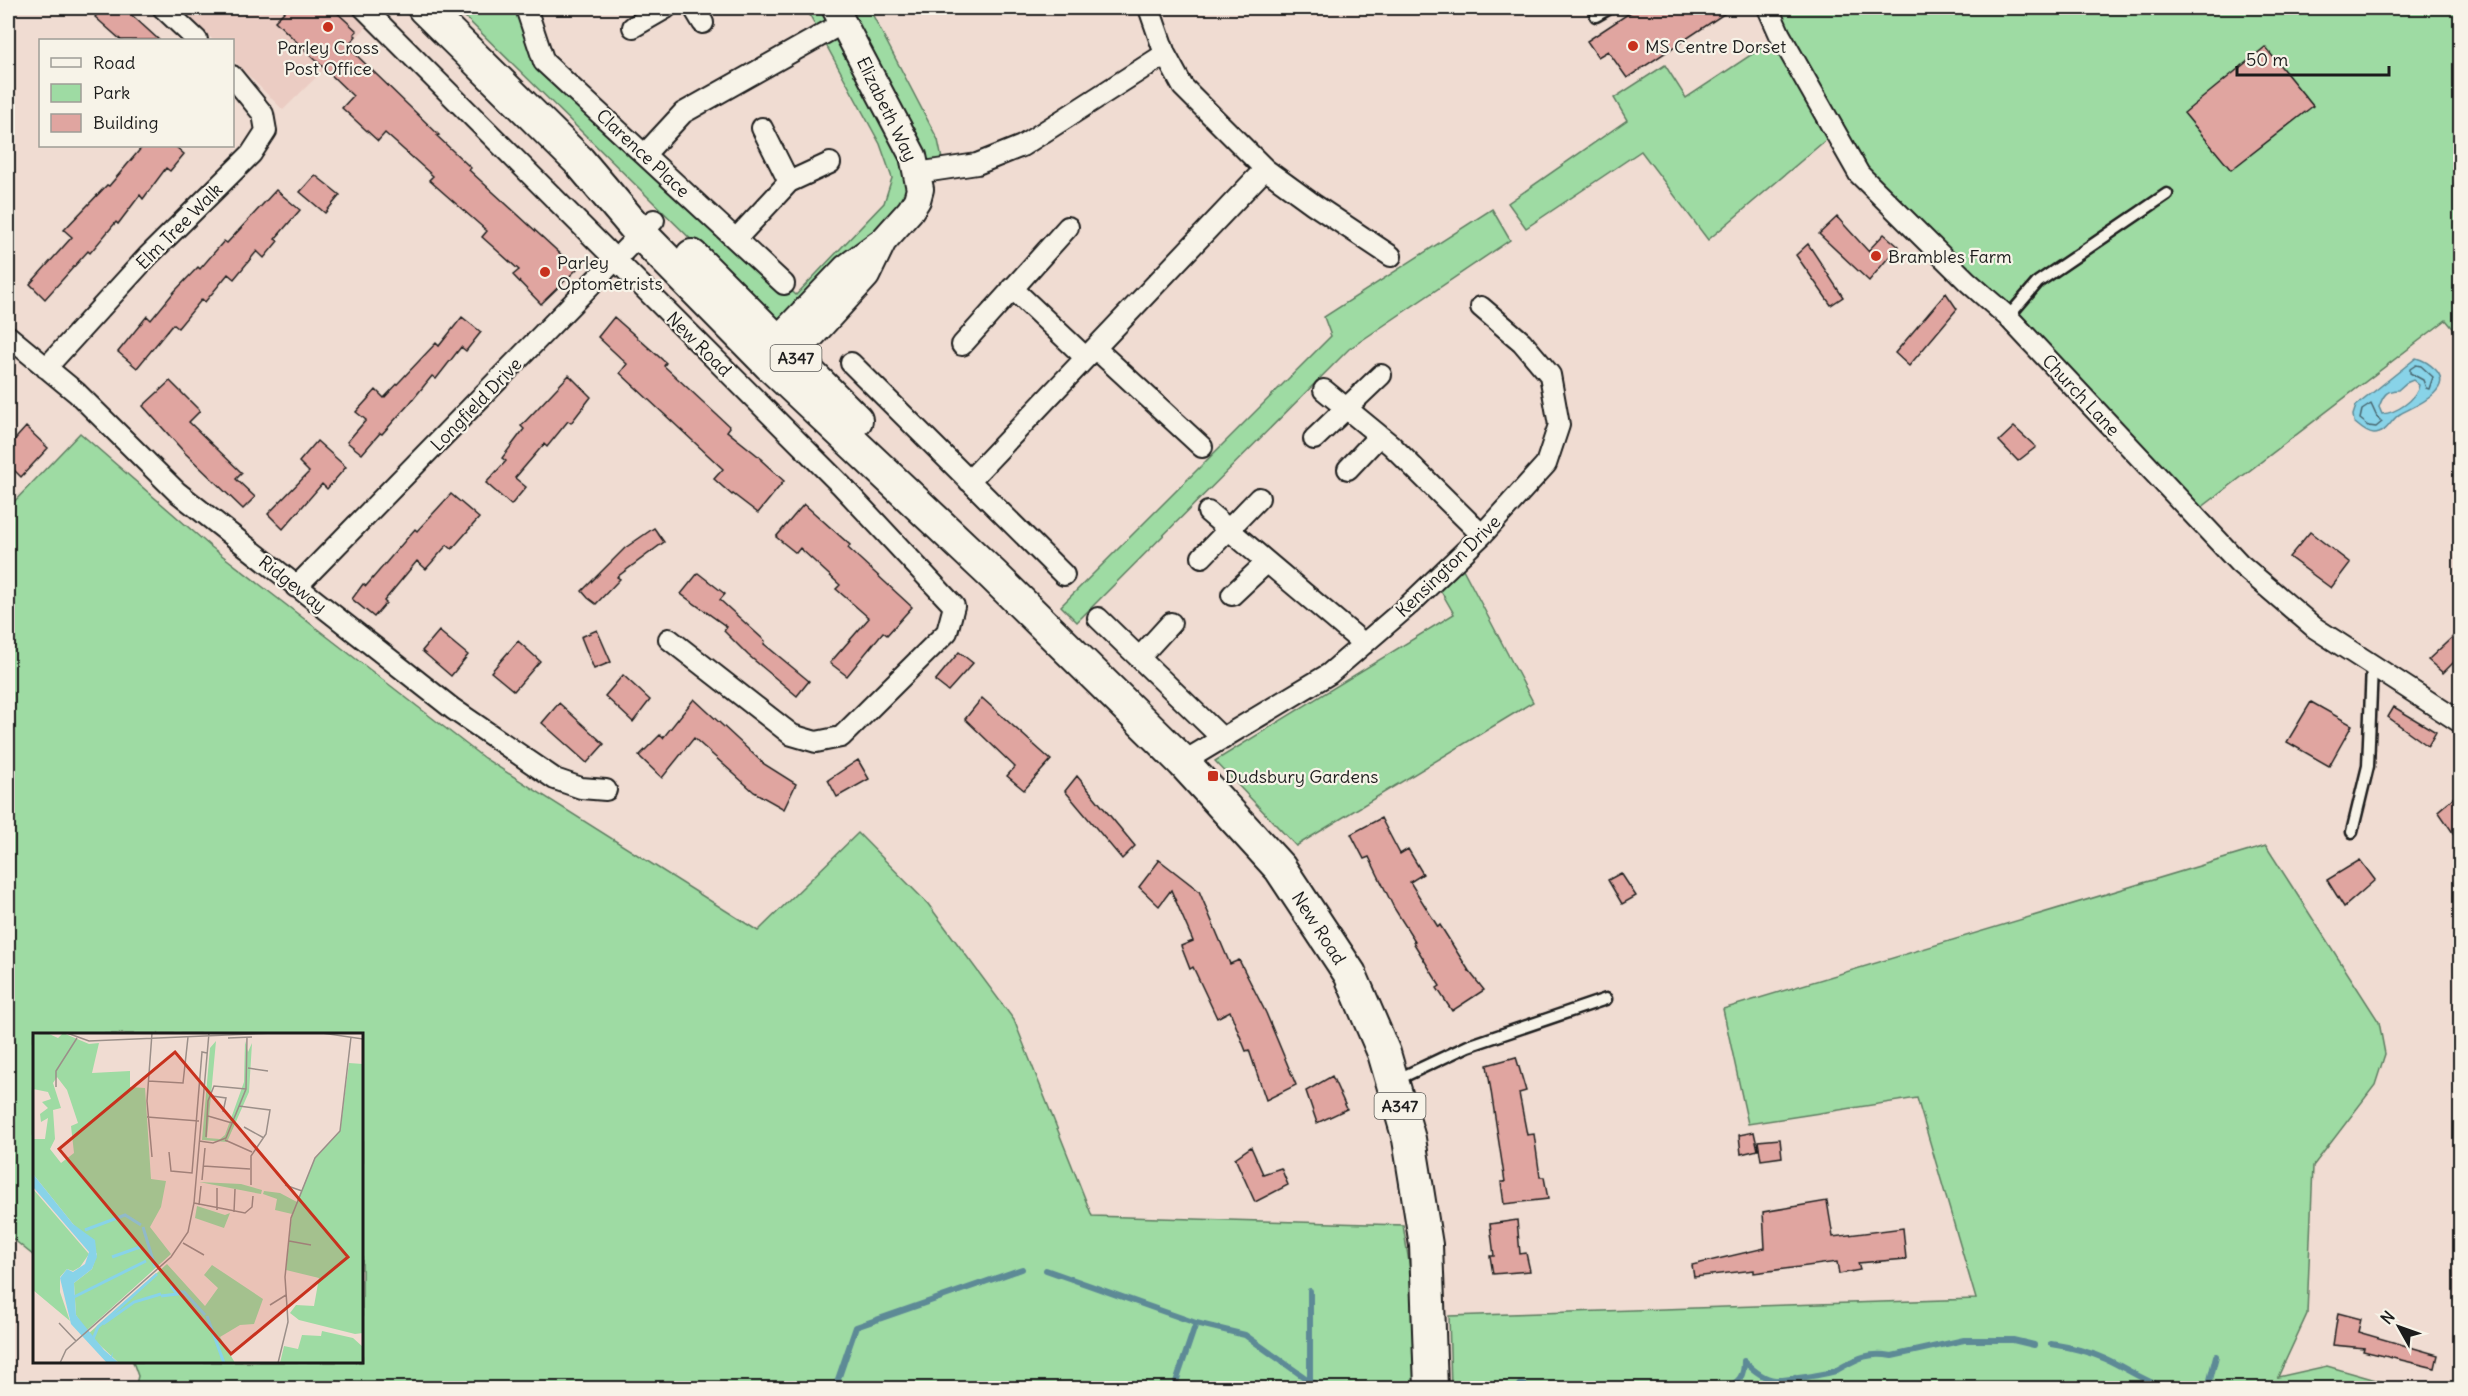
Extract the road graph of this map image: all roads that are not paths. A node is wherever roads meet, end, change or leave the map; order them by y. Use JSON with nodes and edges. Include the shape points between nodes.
{"nodes":[{"id":1,"x":163,"y":8,"type":"edge"},
{"id":2,"x":366,"y":8,"type":"edge"},
{"id":3,"x":424,"y":8,"type":"edge"},
{"id":4,"x":527,"y":8,"type":"edge"},
{"id":5,"x":666,"y":8,"type":"edge"},
{"id":6,"x":1149,"y":8,"type":"edge"},
{"id":7,"x":1610,"y":8,"type":"edge"},
{"id":8,"x":1768,"y":8,"type":"edge"},
{"id":9,"x":839,"y":15,"type":"edge"},
{"id":10,"x":1596,"y":16,"type":"dead end"},
{"id":11,"x":633,"y":27,"type":"dead end"},
{"id":12,"x":196,"y":39,"type":"edge"},
{"id":13,"x":1165,"y":54,"type":"junction"},
{"id":14,"x":234,"y":78,"type":"edge"},
{"id":15,"x":762,"y":128,"type":"dead end"},
{"id":16,"x":645,"y":154,"type":"junction"},
{"id":17,"x":830,"y":163,"type":"dead end"},
{"id":18,"x":1265,"y":169,"type":"junction"},
{"id":19,"x":917,"y":173,"type":"junction"},
{"id":20,"x":789,"y":182,"type":"junction"},
{"id":21,"x":2167,"y":194,"type":"dead end"},
{"id":22,"x":648,"y":227,"type":"junction"},
{"id":23,"x":1068,"y":227,"type":"dead end"},
{"id":24,"x":736,"y":239,"type":"junction"},
{"id":25,"x":1391,"y":256,"type":"dead end"},
{"id":26,"x":616,"y":261,"type":"junction"},
{"id":27,"x":784,"y":284,"type":"dead end"},
{"id":28,"x":1012,"y":288,"type":"junction"},
{"id":29,"x":1480,"y":307,"type":"dead end"},
{"id":30,"x":2008,"y":317,"type":"junction"},
{"id":31,"x":8,"y":336,"type":"edge"},
{"id":32,"x":962,"y":345,"type":"dead end"},
{"id":33,"x":1090,"y":353,"type":"junction"},
{"id":34,"x":781,"y":354,"type":"junction"},
{"id":35,"x":851,"y":363,"type":"dead end"},
{"id":36,"x":46,"y":368,"type":"junction"},
{"id":37,"x":1381,"y":375,"type":"dead end"},
{"id":38,"x":1324,"y":390,"type":"dead end"},
{"id":39,"x":1346,"y":408,"type":"junction"},
{"id":40,"x":1379,"y":436,"type":"junction"},
{"id":41,"x":1314,"y":439,"type":"dead end"},
{"id":42,"x":1202,"y":447,"type":"dead end"},
{"id":43,"x":1348,"y":469,"type":"dead end"},
{"id":44,"x":969,"y":480,"type":"junction"},
{"id":45,"x":1259,"y":498,"type":"dead end"},
{"id":46,"x":1208,"y":512,"type":"dead end"},
{"id":47,"x":1228,"y":529,"type":"junction"},
{"id":48,"x":1482,"y":535,"type":"junction"},
{"id":49,"x":1202,"y":557,"type":"dead end"},
{"id":50,"x":1267,"y":562,"type":"junction"},
{"id":51,"x":1064,"y":575,"type":"dead end"},
{"id":52,"x":296,"y":587,"type":"junction"},
{"id":53,"x":1232,"y":595,"type":"dead end"},
{"id":54,"x":1098,"y":618,"type":"dead end"},
{"id":55,"x":1171,"y":623,"type":"dead end"},
{"id":56,"x":669,"y":639,"type":"dead end"},
{"id":57,"x":1364,"y":644,"type":"junction"},
{"id":58,"x":1139,"y":658,"type":"junction"},
{"id":59,"x":2372,"y":666,"type":"junction"},
{"id":60,"x":2460,"y":722,"type":"edge"},
{"id":61,"x":1223,"y":739,"type":"junction"},
{"id":62,"x":1183,"y":762,"type":"junction"},
{"id":63,"x":606,"y":790,"type":"dead end"},
{"id":64,"x":2352,"y":832,"type":"dead end"},
{"id":65,"x":1606,"y":999,"type":"dead end"},
{"id":66,"x":1393,"y":1081,"type":"junction"},
{"id":67,"x":1431,"y":1389,"type":"edge"}],
"edges":[{"from":1,"to":12,"type":"street"},
{"from":2,"to":26,"type":"street","name":"New Road"},
{"from":3,"to":22,"type":"main road","name":"New Road","number":"A347"},
{"from":4,"to":16,"type":"street","name":"Clarence Place","via":[[544,62]]},
{"from":5,"to":11,"type":"street"},
{"from":6,"to":13,"type":"street"},
{"from":7,"to":10,"type":"lane"},
{"from":8,"to":30,"type":"street","name":"Church Lane","via":[[1859,174]]},
{"from":9,"to":16,"type":"street","via":[[684,112]]},
{"from":9,"to":19,"type":"street","name":"Elizabeth Way","via":[[914,156]]},
{"from":13,"to":18,"type":"street","via":[[1183,87]]},
{"from":13,"to":19,"type":"street","via":[[1022,146],[977,164]]},
{"from":14,"to":36,"type":"street","name":"Elm Tree Walk","via":[[263,114],[266,131],[250,154],[148,256]]},
{"from":15,"to":20,"type":"street"},
{"from":16,"to":24,"type":"street","name":"Clarence Place"},
{"from":17,"to":20,"type":"street"},
{"from":18,"to":25,"type":"street"},
{"from":18,"to":33,"type":"street"},
{"from":19,"to":34,"type":"street","name":"Elizabeth Way","via":[[917,200],[884,240],[846,268]]},
{"from":20,"to":24,"type":"street"},
{"from":21,"to":30,"type":"lane","via":[[2038,282]]},
{"from":22,"to":26,"type":"street","name":"Longfield Drive"},
{"from":22,"to":34,"type":"main road","name":"New Road","number":"A347"},
{"from":23,"to":28,"type":"street"},
{"from":24,"to":27,"type":"street","name":"Clarence Place"},
{"from":26,"to":52,"type":"street","name":"Longfield Drive"},
{"from":26,"to":56,"type":"street","name":"New Road","via":[[841,485],[954,606],[947,632],[841,737],[816,742],[792,735]]},
{"from":28,"to":32,"type":"street"},
{"from":28,"to":33,"type":"street"},
{"from":29,"to":48,"type":"street","name":"Kensington Drive","via":[[1522,342],[1550,375],[1559,425],[1546,464]]},
{"from":30,"to":59,"type":"street","name":"Church Lane","via":[[2239,562],[2315,628]]},
{"from":31,"to":36,"type":"street","name":"Ridgeway"},
{"from":33,"to":42,"type":"street"},
{"from":33,"to":44,"type":"street"},
{"from":34,"to":62,"type":"main road","name":"New Road","number":"A347","via":[[880,444],[993,575]]},
{"from":35,"to":44,"type":"street"},
{"from":36,"to":52,"type":"street","name":"Ridgeway","via":[[77,393],[177,492]]},
{"from":37,"to":39,"type":"street"},
{"from":38,"to":39,"type":"street"},
{"from":39,"to":40,"type":"street"},
{"from":39,"to":41,"type":"street"},
{"from":40,"to":43,"type":"street"},
{"from":40,"to":48,"type":"street"},
{"from":44,"to":51,"type":"street"},
{"from":45,"to":47,"type":"street"},
{"from":46,"to":47,"type":"street"},
{"from":47,"to":49,"type":"street"},
{"from":47,"to":50,"type":"street"},
{"from":48,"to":57,"type":"street","name":"Kensington Drive"},
{"from":50,"to":53,"type":"street"},
{"from":50,"to":57,"type":"street"},
{"from":52,"to":63,"type":"street","name":"Ridgeway","via":[[453,709],[555,779],[581,788]]},
{"from":54,"to":58,"type":"street"},
{"from":55,"to":58,"type":"street"},
{"from":57,"to":61,"type":"street","name":"Kensington Drive","via":[[1329,674]]},
{"from":58,"to":61,"type":"street"},
{"from":59,"to":60,"type":"street","name":"Church Lane"},
{"from":59,"to":64,"type":"lane","via":[[2368,766]]},
{"from":61,"to":62,"type":"street","name":"Kensington Drive"},
{"from":62,"to":66,"type":"main road","name":"New Road","number":"A347","via":[[1280,868],[1350,974]]},
{"from":65,"to":66,"type":"lane","via":[[1468,1046]]},
{"from":66,"to":67,"type":"main road","name":"New Road","number":"A347","via":[[1409,1139],[1426,1245]]}]}
